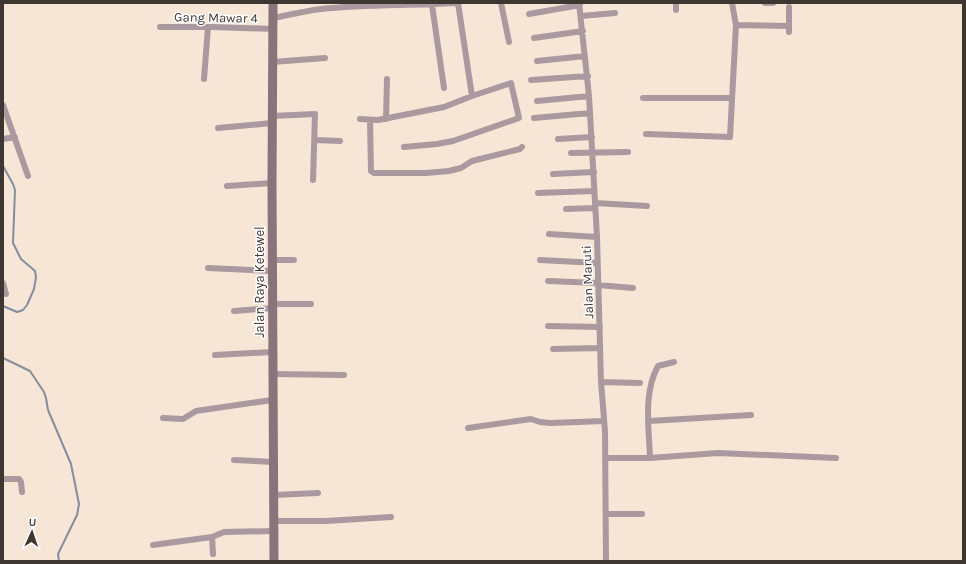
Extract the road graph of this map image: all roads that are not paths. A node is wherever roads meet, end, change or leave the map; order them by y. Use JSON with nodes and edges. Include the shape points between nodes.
{"nodes":[{"id":1,"x":273,"y":3,"type":"edge"},
{"id":2,"x":457,"y":3,"type":"edge"},
{"id":3,"x":501,"y":3,"type":"edge"},
{"id":4,"x":732,"y":3,"type":"edge"},
{"id":5,"x":765,"y":3,"type":"edge"},
{"id":6,"x":773,"y":3,"type":"edge"},
{"id":7,"x":394,"y":4,"type":"edge"},
{"id":8,"x":579,"y":4,"type":"edge"},
{"id":9,"x":432,"y":5,"type":"junction"},
{"id":10,"x":790,"y":7,"type":"dead end"},
{"id":11,"x":614,"y":13,"type":"dead end"},
{"id":12,"x":529,"y":14,"type":"dead end"},
{"id":13,"x":581,"y":16,"type":"junction"},
{"id":14,"x":273,"y":18,"type":"junction"},
{"id":15,"x":736,"y":25,"type":"junction"},
{"id":16,"x":160,"y":27,"type":"dead end"},
{"id":17,"x":208,"y":27,"type":"junction"},
{"id":18,"x":273,"y":29,"type":"junction"},
{"id":19,"x":583,"y":31,"type":"junction"},
{"id":20,"x":534,"y":38,"type":"dead end"},
{"id":21,"x":509,"y":42,"type":"dead end"},
{"id":22,"x":585,"y":56,"type":"junction"},
{"id":23,"x":325,"y":58,"type":"dead end"},
{"id":24,"x":537,"y":61,"type":"dead end"},
{"id":25,"x":272,"y":62,"type":"junction"},
{"id":26,"x":588,"y":76,"type":"junction"},
{"id":27,"x":204,"y":79,"type":"dead end"},
{"id":28,"x":386,"y":79,"type":"dead end"},
{"id":29,"x":531,"y":80,"type":"dead end"},
{"id":30,"x":444,"y":88,"type":"dead end"},
{"id":31,"x":472,"y":96,"type":"junction"},
{"id":32,"x":590,"y":96,"type":"junction"},
{"id":33,"x":643,"y":98,"type":"dead end"},
{"id":34,"x":732,"y":98,"type":"junction"},
{"id":35,"x":536,"y":101,"type":"dead end"},
{"id":36,"x":3,"y":105,"type":"edge"},
{"id":37,"x":590,"y":113,"type":"junction"},
{"id":38,"x":534,"y":118,"type":"dead end"},
{"id":39,"x":272,"y":119,"type":"junction"},
{"id":40,"x":360,"y":119,"type":"dead end"},
{"id":41,"x":386,"y":119,"type":"junction"},
{"id":42,"x":370,"y":120,"type":"junction"},
{"id":43,"x":218,"y":128,"type":"dead end"},
{"id":44,"x":646,"y":134,"type":"dead end"},
{"id":45,"x":15,"y":137,"type":"junction"},
{"id":46,"x":592,"y":137,"type":"junction"},
{"id":47,"x":4,"y":139,"type":"edge"},
{"id":48,"x":558,"y":139,"type":"dead end"},
{"id":49,"x":315,"y":140,"type":"junction"},
{"id":50,"x":340,"y":140,"type":"dead end"},
{"id":51,"x":404,"y":147,"type":"dead end"},
{"id":52,"x":522,"y":147,"type":"dead end"},
{"id":53,"x":592,"y":152,"type":"junction"},
{"id":54,"x":628,"y":152,"type":"dead end"},
{"id":55,"x":572,"y":153,"type":"dead end"},
{"id":56,"x":594,"y":172,"type":"junction"},
{"id":57,"x":553,"y":174,"type":"dead end"},
{"id":58,"x":28,"y":176,"type":"dead end"},
{"id":59,"x":313,"y":180,"type":"dead end"},
{"id":60,"x":272,"y":183,"type":"junction"},
{"id":61,"x":227,"y":186,"type":"dead end"},
{"id":62,"x":594,"y":191,"type":"junction"},
{"id":63,"x":538,"y":193,"type":"dead end"},
{"id":64,"x":595,"y":205,"type":"junction"},
{"id":65,"x":647,"y":206,"type":"dead end"},
{"id":66,"x":566,"y":209,"type":"dead end"},
{"id":67,"x":549,"y":234,"type":"dead end"},
{"id":68,"x":597,"y":237,"type":"junction"},
{"id":69,"x":272,"y":260,"type":"junction"},
{"id":70,"x":294,"y":260,"type":"dead end"},
{"id":71,"x":540,"y":260,"type":"dead end"},
{"id":72,"x":597,"y":263,"type":"junction"},
{"id":73,"x":208,"y":268,"type":"dead end"},
{"id":74,"x":272,"y":271,"type":"junction"},
{"id":75,"x":548,"y":281,"type":"dead end"},
{"id":76,"x":3,"y":283,"type":"edge"},
{"id":77,"x":598,"y":284,"type":"junction"},
{"id":78,"x":633,"y":288,"type":"dead end"},
{"id":79,"x":6,"y":294,"type":"dead end"},
{"id":80,"x":311,"y":304,"type":"dead end"},
{"id":81,"x":272,"y":306,"type":"junction"},
{"id":82,"x":234,"y":311,"type":"dead end"},
{"id":83,"x":548,"y":326,"type":"dead end"},
{"id":84,"x":600,"y":327,"type":"junction"},
{"id":85,"x":600,"y":348,"type":"junction"},
{"id":86,"x":553,"y":349,"type":"dead end"},
{"id":87,"x":272,"y":352,"type":"junction"},
{"id":88,"x":214,"y":355,"type":"dead end"},
{"id":89,"x":674,"y":362,"type":"dead end"},
{"id":90,"x":272,"y":374,"type":"junction"},
{"id":91,"x":344,"y":375,"type":"dead end"},
{"id":92,"x":601,"y":382,"type":"junction"},
{"id":93,"x":640,"y":383,"type":"dead end"},
{"id":94,"x":272,"y":400,"type":"junction"},
{"id":95,"x":751,"y":415,"type":"dead end"},
{"id":96,"x":164,"y":418,"type":"dead end"},
{"id":97,"x":604,"y":421,"type":"junction"},
{"id":98,"x":649,"y":421,"type":"junction"},
{"id":99,"x":468,"y":428,"type":"dead end"},
{"id":100,"x":605,"y":458,"type":"junction"},
{"id":101,"x":650,"y":458,"type":"junction"},
{"id":102,"x":836,"y":458,"type":"dead end"},
{"id":103,"x":234,"y":460,"type":"dead end"},
{"id":104,"x":274,"y":462,"type":"junction"},
{"id":105,"x":3,"y":479,"type":"edge"},
{"id":106,"x":22,"y":492,"type":"dead end"},
{"id":107,"x":318,"y":493,"type":"dead end"},
{"id":108,"x":274,"y":495,"type":"junction"},
{"id":109,"x":606,"y":514,"type":"junction"},
{"id":110,"x":642,"y":514,"type":"dead end"},
{"id":111,"x":391,"y":517,"type":"dead end"},
{"id":112,"x":274,"y":521,"type":"junction"},
{"id":113,"x":274,"y":530,"type":"junction"},
{"id":114,"x":212,"y":537,"type":"junction"},
{"id":115,"x":153,"y":544,"type":"dead end"},
{"id":116,"x":213,"y":554,"type":"dead end"},
{"id":117,"x":274,"y":561,"type":"edge"},
{"id":118,"x":606,"y":561,"type":"edge"}],
"edges":[{"from":1,"to":14,"type":"main road","name":"Jalan Raya Ketewel"},
{"from":2,"to":9,"type":"street"},
{"from":2,"to":31,"type":"street"},
{"from":3,"to":21,"type":"street"},
{"from":4,"to":15,"type":"street"},
{"from":5,"to":6,"type":"street"},
{"from":7,"to":9,"type":"street"},
{"from":7,"to":14,"type":"street","via":[[322,9]]},
{"from":8,"to":12,"type":"street"},
{"from":8,"to":13,"type":"street","name":"Jalan Maruti"},
{"from":9,"to":30,"type":"street"},
{"from":10,"to":15,"type":"street","via":[[789,29]]},
{"from":11,"to":13,"type":"street"},
{"from":13,"to":19,"type":"street","name":"Jalan Maruti"},
{"from":14,"to":18,"type":"main road","name":"Jalan Raya Ketewel"},
{"from":15,"to":34,"type":"street"},
{"from":16,"to":17,"type":"street","name":"Gang Mawar 4"},
{"from":17,"to":18,"type":"street","name":"Gang Mawar 4"},
{"from":17,"to":27,"type":"street"},
{"from":18,"to":25,"type":"main road","name":"Jalan Raya Ketewel"},
{"from":19,"to":20,"type":"street"},
{"from":19,"to":22,"type":"street","name":"Jalan Maruti"},
{"from":22,"to":24,"type":"street"},
{"from":22,"to":26,"type":"street","name":"Jalan Maruti"},
{"from":23,"to":25,"type":"street"},
{"from":25,"to":39,"type":"main road","name":"Jalan Raya Ketewel"},
{"from":26,"to":29,"type":"street"},
{"from":26,"to":32,"type":"street","name":"Jalan Maruti"},
{"from":28,"to":41,"type":"street"},
{"from":31,"to":41,"type":"street","via":[[444,107]]},
{"from":31,"to":51,"type":"street","via":[[512,83],[519,118],[453,141]]},
{"from":32,"to":35,"type":"street"},
{"from":32,"to":37,"type":"street","name":"Jalan Maruti"},
{"from":33,"to":34,"type":"street"},
{"from":34,"to":44,"type":"street","via":[[730,138]]},
{"from":36,"to":45,"type":"street"},
{"from":37,"to":38,"type":"street"},
{"from":37,"to":46,"type":"street","name":"Jalan Maruti"},
{"from":39,"to":43,"type":"street"},
{"from":39,"to":49,"type":"street","via":[[314,114]]},
{"from":39,"to":60,"type":"main road","name":"Jalan Raya Ketewel"},
{"from":40,"to":42,"type":"street"},
{"from":41,"to":42,"type":"street"},
{"from":42,"to":52,"type":"street","via":[[371,170],[374,173],[457,169],[472,161]]},
{"from":45,"to":47,"type":"street"},
{"from":45,"to":58,"type":"street"},
{"from":46,"to":48,"type":"street"},
{"from":46,"to":53,"type":"street","name":"Jalan Maruti"},
{"from":49,"to":50,"type":"street"},
{"from":49,"to":59,"type":"street"},
{"from":53,"to":54,"type":"street"},
{"from":53,"to":55,"type":"street"},
{"from":53,"to":56,"type":"street","name":"Jalan Maruti"},
{"from":56,"to":57,"type":"street"},
{"from":56,"to":62,"type":"street","name":"Jalan Maruti"},
{"from":60,"to":61,"type":"street"},
{"from":60,"to":69,"type":"main road","name":"Jalan Raya Ketewel"},
{"from":62,"to":63,"type":"street"},
{"from":62,"to":64,"type":"street","name":"Jalan Maruti"},
{"from":64,"to":65,"type":"street"},
{"from":64,"to":66,"type":"street"},
{"from":64,"to":68,"type":"street","name":"Jalan Maruti"},
{"from":67,"to":68,"type":"street"},
{"from":68,"to":72,"type":"street","name":"Jalan Maruti"},
{"from":69,"to":70,"type":"street"},
{"from":69,"to":74,"type":"main road","name":"Jalan Raya Ketewel"},
{"from":71,"to":72,"type":"street"},
{"from":72,"to":77,"type":"street","name":"Jalan Maruti"},
{"from":73,"to":74,"type":"street"},
{"from":74,"to":81,"type":"main road","name":"Jalan Raya Ketewel"},
{"from":75,"to":77,"type":"street"},
{"from":76,"to":79,"type":"street"},
{"from":77,"to":78,"type":"street"},
{"from":77,"to":84,"type":"street","name":"Jalan Maruti"},
{"from":80,"to":81,"type":"street"},
{"from":81,"to":82,"type":"street"},
{"from":81,"to":87,"type":"main road","name":"Jalan Raya Ketewel"},
{"from":83,"to":84,"type":"street"},
{"from":84,"to":85,"type":"street","name":"Jalan Maruti"},
{"from":85,"to":86,"type":"street"},
{"from":85,"to":92,"type":"street","name":"Jalan Maruti"},
{"from":87,"to":88,"type":"street"},
{"from":87,"to":90,"type":"main road","name":"Jalan Raya Ketewel"},
{"from":89,"to":98,"type":"street","via":[[657,367],[648,398]]},
{"from":90,"to":91,"type":"street"},
{"from":90,"to":94,"type":"main road","name":"Jalan Raya Ketewel"},
{"from":92,"to":93,"type":"street"},
{"from":92,"to":97,"type":"street","name":"Jalan Maruti"},
{"from":94,"to":96,"type":"street","via":[[196,411],[183,419]]},
{"from":94,"to":104,"type":"main road","name":"Jalan Raya Ketewel"},
{"from":95,"to":98,"type":"street"},
{"from":97,"to":99,"type":"street","via":[[551,423],[531,419]]},
{"from":97,"to":100,"type":"street","name":"Jalan Maruti"},
{"from":98,"to":101,"type":"street"},
{"from":100,"to":101,"type":"street"},
{"from":100,"to":109,"type":"street","name":"Jalan Maruti"},
{"from":101,"to":102,"type":"street","via":[[718,453]]},
{"from":103,"to":104,"type":"street"},
{"from":104,"to":108,"type":"main road","name":"Jalan Raya Ketewel"},
{"from":105,"to":106,"type":"street","via":[[21,480]]},
{"from":107,"to":108,"type":"street"},
{"from":108,"to":112,"type":"main road","name":"Jalan Raya Ketewel"},
{"from":109,"to":110,"type":"street"},
{"from":109,"to":118,"type":"street","name":"Jalan Maruti"},
{"from":111,"to":112,"type":"street"},
{"from":112,"to":113,"type":"main road","name":"Jalan Raya Ketewel"},
{"from":113,"to":114,"type":"street","via":[[224,532]]},
{"from":113,"to":117,"type":"main road","name":"Jalan Raya Ketewel"},
{"from":114,"to":115,"type":"street"},
{"from":114,"to":116,"type":"street"}]}
